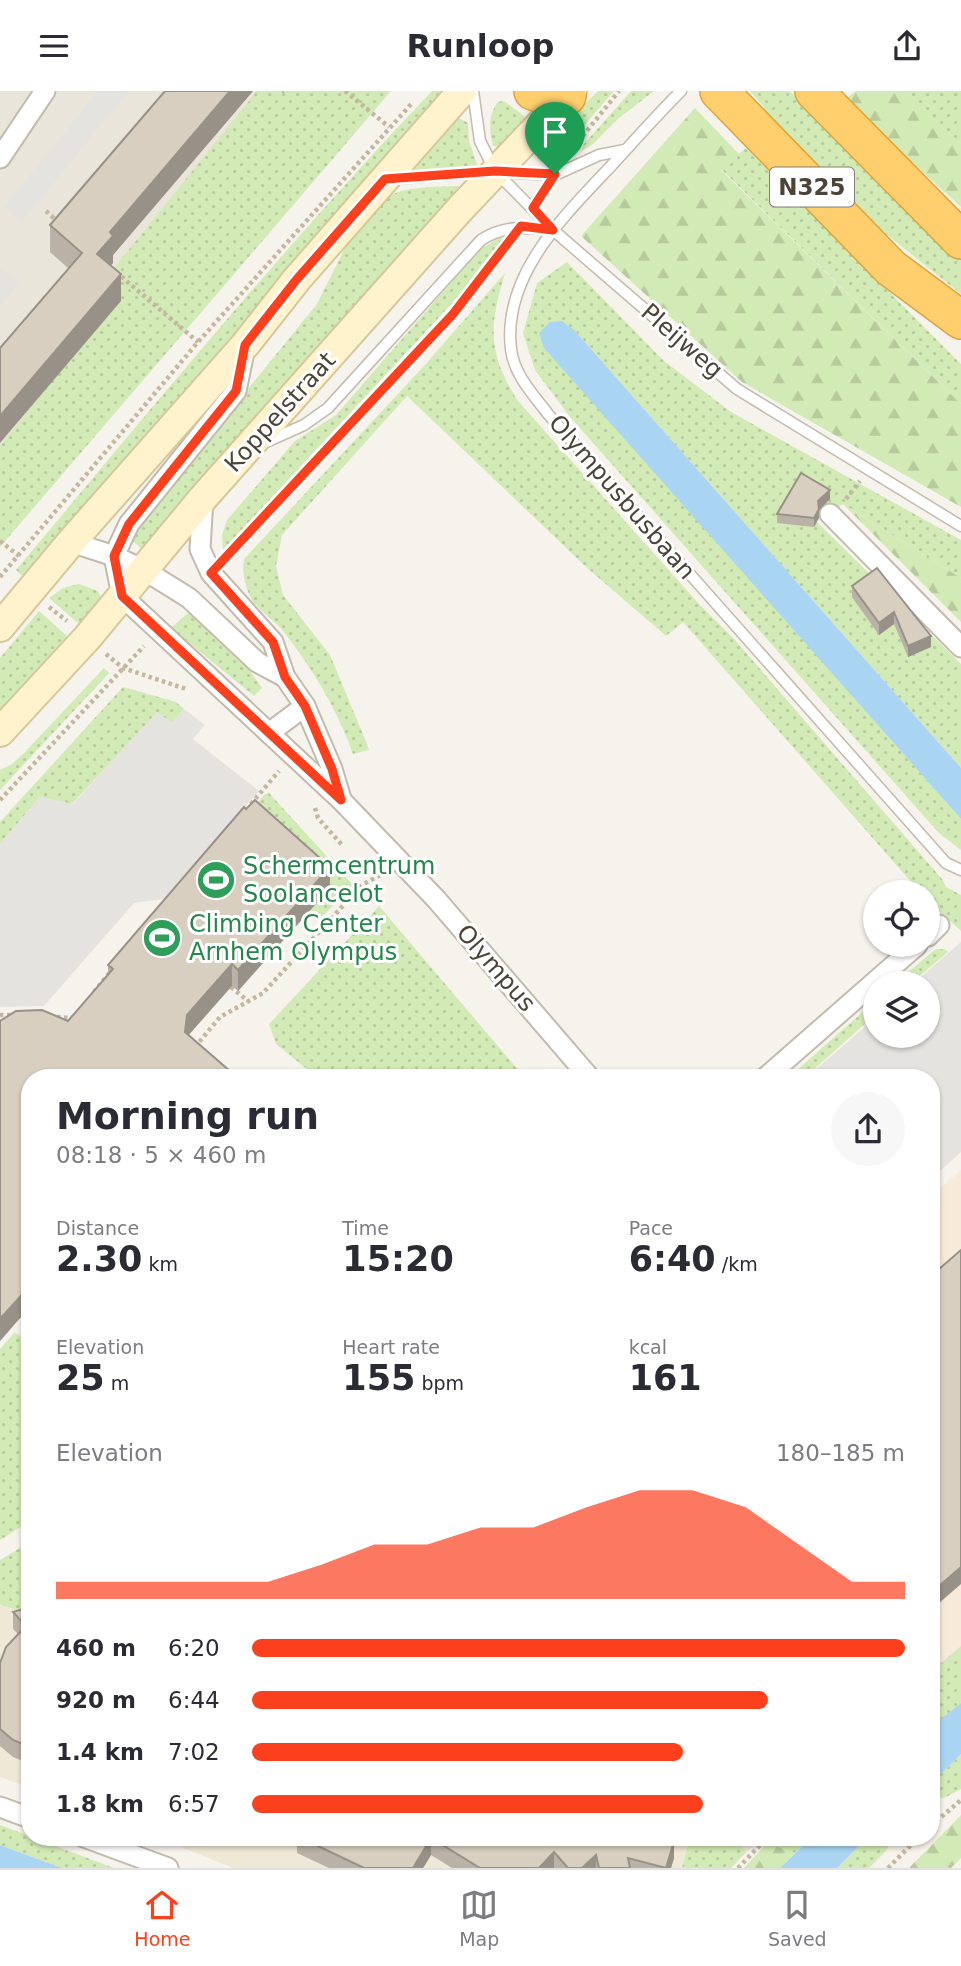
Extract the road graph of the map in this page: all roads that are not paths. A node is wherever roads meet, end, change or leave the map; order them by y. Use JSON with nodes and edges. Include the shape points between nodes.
{"nodes":[{"id":1,"x":45,"y":91,"type":"edge"},
{"id":2,"x":462,"y":91,"type":"edge"},
{"id":3,"x":473,"y":91,"type":"edge"},
{"id":4,"x":681,"y":91,"type":"edge"},
{"id":5,"x":814,"y":91,"type":"edge"},
{"id":6,"x":557,"y":93,"type":"edge"},
{"id":7,"x":726,"y":99,"type":"edge"},
{"id":8,"x":626,"y":150,"type":"junction"},
{"id":9,"x":0,"y":158,"type":"edge"},
{"id":10,"x":495,"y":171,"type":"junction"},
{"id":11,"x":385,"y":179,"type":"junction"},
{"id":12,"x":553,"y":230,"type":"junction"},
{"id":13,"x":961,"y":240,"type":"edge"},
{"id":14,"x":961,"y":320,"type":"edge"},
{"id":15,"x":245,"y":345,"type":"junction"},
{"id":16,"x":245,"y":451,"type":"junction"},
{"id":17,"x":203,"y":498,"type":"junction"},
{"id":18,"x":832,"y":515,"type":"road end"},
{"id":19,"x":961,"y":526,"type":"edge"},
{"id":20,"x":71,"y":542,"type":"junction"},
{"id":21,"x":114,"y":556,"type":"junction"},
{"id":22,"x":144,"y":569,"type":"junction"},
{"id":23,"x":122,"y":596,"type":"junction"},
{"id":24,"x":0,"y":627,"type":"edge"},
{"id":25,"x":961,"y":646,"type":"edge"},
{"id":26,"x":285,"y":677,"type":"junction"},
{"id":27,"x":305,"y":706,"type":"junction"},
{"id":28,"x":0,"y":732,"type":"edge"},
{"id":29,"x":269,"y":733,"type":"junction"},
{"id":30,"x":341,"y":800,"type":"junction"},
{"id":31,"x":961,"y":870,"type":"edge"},
{"id":32,"x":903,"y":957,"type":"edge"},
{"id":33,"x":582,"y":1069,"type":"edge"},
{"id":34,"x":775,"y":1069,"type":"edge"},
{"id":35,"x":0,"y":1807,"type":"edge"},
{"id":36,"x":21,"y":1815,"type":"edge"},
{"id":37,"x":108,"y":1846,"type":"edge"},
{"id":38,"x":168,"y":1868,"type":"edge"}],
"edges":[{"from":1,"to":9,"type":"street"},
{"from":2,"to":11,"type":"street"},
{"from":3,"to":10,"type":"lane","name":"Pleijweg","via":[[480,141]]},
{"from":4,"to":8,"type":"lane","name":"Olympusbusbaan"},
{"from":5,"to":13,"type":"highway","number":"N325"},
{"from":6,"to":10,"type":"street","name":"Koppelstraat"},
{"from":7,"to":14,"type":"highway","number":"N325","via":[[891,268]]},
{"from":8,"to":10,"type":"lane","via":[[599,155],[555,174]]},
{"from":8,"to":12,"type":"lane","name":"Olympusbusbaan"},
{"from":10,"to":11,"type":"lane"},
{"from":10,"to":12,"type":"lane","name":"Pleijweg"},
{"from":10,"to":16,"type":"street","name":"Koppelstraat"},
{"from":11,"to":15,"type":"street"},
{"from":12,"to":16,"type":"lane","via":[[521,226],[481,240],[328,408],[304,425]]},
{"from":12,"to":19,"type":"lane","name":"Pleijweg","via":[[737,389]]},
{"from":12,"to":31,"type":"lane","name":"Olympusbusbaan","via":[[529,266],[517,296],[511,350],[521,380],[946,863]]},
{"from":15,"to":20,"type":"street"},
{"from":15,"to":21,"type":"street","via":[[236,391],[129,524]]},
{"from":16,"to":17,"type":"street","name":"Koppelstraat"},
{"from":17,"to":22,"type":"street","name":"Koppelstraat"},
{"from":17,"to":26,"type":"street","name":"Olympus","via":[[200,549],[211,573],[273,642]]},
{"from":18,"to":25,"type":"street"},
{"from":20,"to":21,"type":"street","name":"Olympus"},
{"from":20,"to":24,"type":"street"},
{"from":21,"to":22,"type":"street","name":"Olympus"},
{"from":21,"to":23,"type":"street"},
{"from":22,"to":23,"type":"street","name":"Koppelstraat"},
{"from":22,"to":26,"type":"street","name":"Olympus","via":[[189,598],[257,662]]},
{"from":23,"to":28,"type":"street","name":"Koppelstraat"},
{"from":23,"to":29,"type":"street","name":"Olympus"},
{"from":26,"to":27,"type":"street","name":"Olympus"},
{"from":27,"to":29,"type":"street"},
{"from":27,"to":30,"type":"street","name":"Olympus"},
{"from":29,"to":30,"type":"street","name":"Olympus"},
{"from":30,"to":33,"type":"street","name":"Olympus","via":[[436,899]]},
{"from":32,"to":34,"type":"street"},
{"from":35,"to":36,"type":"street"},
{"from":37,"to":38,"type":"street"}]}
